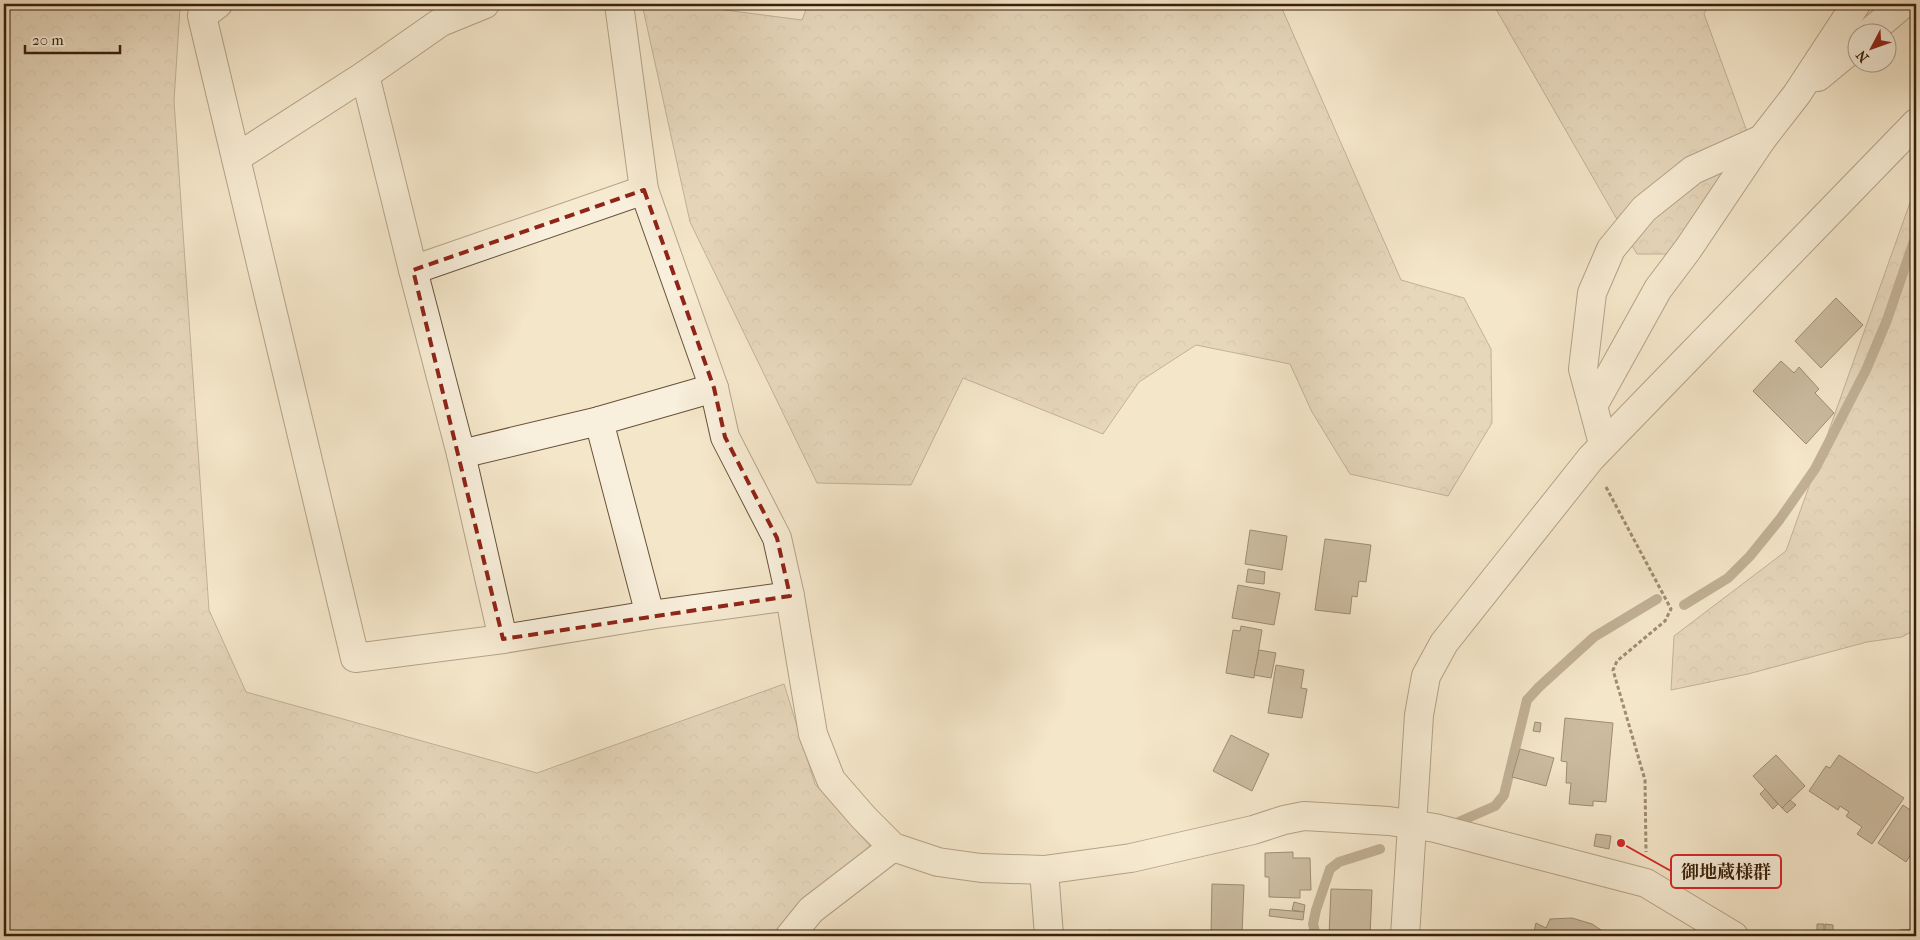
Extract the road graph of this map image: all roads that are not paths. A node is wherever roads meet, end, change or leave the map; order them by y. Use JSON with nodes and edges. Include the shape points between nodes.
{"nodes":[{"id":1,"x":218,"y":4,"type":"edge"},
{"id":2,"x":485,"y":4,"type":"edge"},
{"id":3,"x":619,"y":4,"type":"edge"},
{"id":4,"x":1856,"y":4,"type":"edge"},
{"id":5,"x":1902,"y":4,"type":"edge"},
{"id":6,"x":1881,"y":22,"type":"edge"},
{"id":7,"x":1848,"y":52,"type":"edge"},
{"id":8,"x":365,"y":75,"type":"junction"},
{"id":9,"x":1797,"y":94,"type":"junction"},
{"id":10,"x":1916,"y":122,"type":"edge"},
{"id":11,"x":1762,"y":139,"type":"junction"},
{"id":12,"x":236,"y":158,"type":"junction"},
{"id":13,"x":644,"y":190,"type":"junction"},
{"id":14,"x":413,"y":270,"type":"junction"},
{"id":15,"x":714,"y":388,"type":"junction"},
{"id":16,"x":1593,"y":406,"type":"junction"},
{"id":17,"x":599,"y":421,"type":"junction"},
{"id":18,"x":1597,"y":451,"type":"junction"},
{"id":19,"x":461,"y":454,"type":"junction"},
{"id":20,"x":790,"y":596,"type":"junction"},
{"id":21,"x":650,"y":615,"type":"junction"},
{"id":22,"x":503,"y":639,"type":"junction"},
{"id":23,"x":1412,"y":823,"type":"junction"},
{"id":24,"x":893,"y":847,"type":"junction"},
{"id":25,"x":1044,"y":870,"type":"junction"},
{"id":26,"x":798,"y":931,"type":"edge"},
{"id":27,"x":1049,"y":936,"type":"edge"},
{"id":28,"x":1405,"y":936,"type":"edge"},
{"id":29,"x":1734,"y":936,"type":"edge"}],
"edges":[{"from":1,"to":12,"type":"street","via":[[202,16]]},
{"from":2,"to":8,"type":"street","via":[[441,22]]},
{"from":3,"to":13,"type":"street"},
{"from":4,"to":9,"type":"street"},
{"from":5,"to":6,"type":"street"},
{"from":7,"to":9,"type":"street"},
{"from":8,"to":12,"type":"street"},
{"from":8,"to":14,"type":"street"},
{"from":9,"to":11,"type":"street"},
{"from":10,"to":18,"type":"street"},
{"from":11,"to":16,"type":"street","via":[[1658,289]]},
{"from":11,"to":16,"type":"street","via":[[1693,170],[1644,209],[1611,249],[1592,293],[1583,369]]},
{"from":12,"to":22,"type":"street","via":[[355,658]]},
{"from":13,"to":14,"type":"street"},
{"from":13,"to":15,"type":"street"},
{"from":14,"to":19,"type":"street"},
{"from":15,"to":17,"type":"street"},
{"from":15,"to":20,"type":"street","via":[[725,437],[777,538]]},
{"from":16,"to":18,"type":"street"},
{"from":17,"to":19,"type":"street"},
{"from":17,"to":21,"type":"street"},
{"from":18,"to":23,"type":"street","via":[[1444,643],[1426,676],[1419,715]]},
{"from":19,"to":22,"type":"street"},
{"from":20,"to":21,"type":"street"},
{"from":20,"to":24,"type":"street","via":[[813,734],[831,780]]},
{"from":21,"to":22,"type":"street"},
{"from":23,"to":25,"type":"street","via":[[1304,816],[1131,858]]},
{"from":23,"to":28,"type":"street"},
{"from":23,"to":29,"type":"street","via":[[1646,883]]},
{"from":24,"to":25,"type":"street","via":[[938,862],[981,868]]},
{"from":24,"to":26,"type":"street","via":[[811,910]]},
{"from":25,"to":27,"type":"street"}]}
